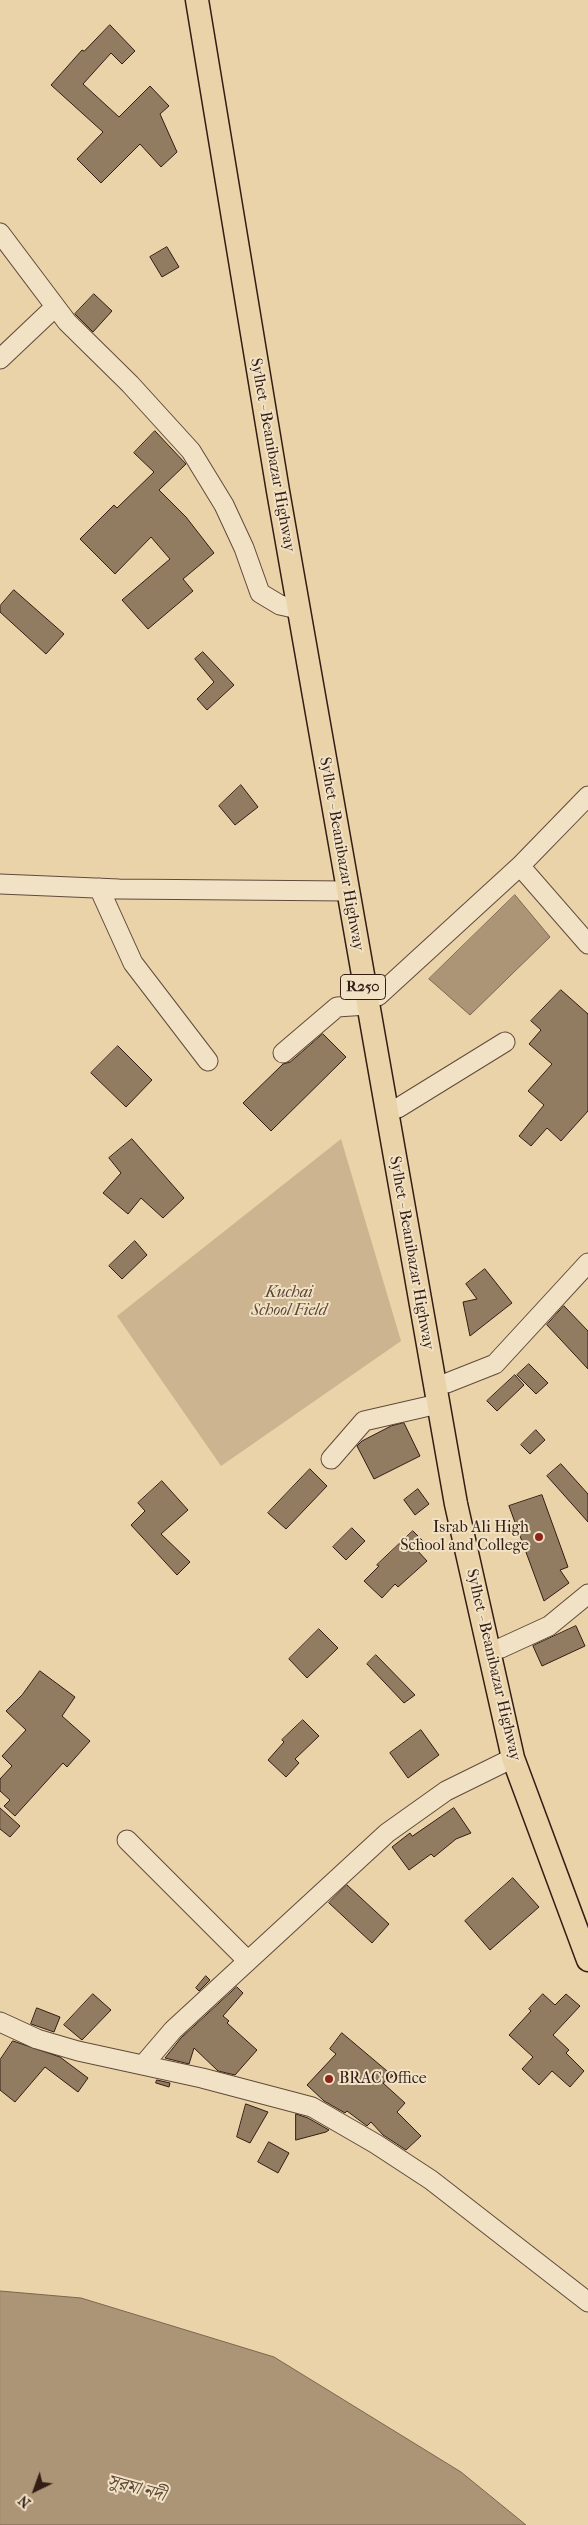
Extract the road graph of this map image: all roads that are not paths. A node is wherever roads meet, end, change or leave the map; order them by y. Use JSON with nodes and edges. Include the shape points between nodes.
{"nodes":[{"id":1,"x":197,"y":0,"type":"edge"},
{"id":2,"x":210,"y":0,"type":"edge"},
{"id":3,"x":0,"y":232,"type":"edge"},
{"id":4,"x":55,"y":307,"type":"junction"},
{"id":5,"x":0,"y":359,"type":"edge"},
{"id":6,"x":298,"y":609,"type":"junction"},
{"id":7,"x":588,"y":796,"type":"edge"},
{"id":8,"x":520,"y":866,"type":"junction"},
{"id":9,"x":0,"y":884,"type":"edge"},
{"id":10,"x":99,"y":888,"type":"junction"},
{"id":11,"x":347,"y":891,"type":"junction"},
{"id":12,"x":588,"y":944,"type":"edge"},
{"id":13,"x":372,"y":1001,"type":"junction"},
{"id":14,"x":505,"y":1042,"type":"dead end"},
{"id":15,"x":282,"y":1054,"type":"dead end"},
{"id":16,"x":208,"y":1061,"type":"dead end"},
{"id":17,"x":398,"y":1108,"type":"junction"},
{"id":18,"x":588,"y":1263,"type":"edge"},
{"id":19,"x":447,"y":1383,"type":"junction"},
{"id":20,"x":438,"y":1404,"type":"junction"},
{"id":21,"x":331,"y":1459,"type":"dead end"},
{"id":22,"x":588,"y":1594,"type":"edge"},
{"id":23,"x":501,"y":1648,"type":"junction"},
{"id":24,"x":513,"y":1758,"type":"junction"},
{"id":25,"x":127,"y":1840,"type":"dead end"},
{"id":26,"x":588,"y":1923,"type":"edge"},
{"id":27,"x":247,"y":1960,"type":"junction"},
{"id":28,"x":588,"y":1960,"type":"edge"},
{"id":29,"x":0,"y":2022,"type":"edge"},
{"id":30,"x":143,"y":2065,"type":"junction"},
{"id":31,"x":588,"y":2302,"type":"edge"}],
"edges":[{"from":1,"to":6,"type":"main road","name":"Sylhet - Beanibazar Highway","number":"R250"},
{"from":2,"to":13,"type":"main road","name":"Sylhet - Beanibazar Highway","number":"R250"},
{"from":3,"to":4,"type":"street"},
{"from":4,"to":5,"type":"street"},
{"from":4,"to":6,"type":"street","via":[[191,451],[224,505],[260,594],[280,605]]},
{"from":6,"to":11,"type":"main road","name":"Sylhet - Beanibazar Highway","number":"R250"},
{"from":7,"to":8,"type":"street"},
{"from":8,"to":12,"type":"street"},
{"from":8,"to":13,"type":"street"},
{"from":9,"to":10,"type":"street"},
{"from":10,"to":11,"type":"street"},
{"from":10,"to":16,"type":"street","via":[[133,963]]},
{"from":11,"to":13,"type":"main road","name":"Sylhet - Beanibazar Highway","number":"R250"},
{"from":13,"to":15,"type":"street","via":[[337,1007]]},
{"from":13,"to":17,"type":"main road","name":"Sylhet - Beanibazar Highway","number":"R250"},
{"from":13,"to":20,"type":"main road","name":"Sylhet - Beanibazar Highway","number":"R250"},
{"from":14,"to":17,"type":"street"},
{"from":17,"to":19,"type":"main road","name":"Sylhet - Beanibazar Highway","number":"R250"},
{"from":18,"to":19,"type":"street","via":[[495,1364]]},
{"from":19,"to":23,"type":"main road","name":"Sylhet - Beanibazar Highway","number":"R250","via":[[468,1501]]},
{"from":20,"to":21,"type":"street","via":[[364,1421]]},
{"from":20,"to":24,"type":"main road","name":"Sylhet - Beanibazar Highway","number":"R250","via":[[456,1504]]},
{"from":22,"to":23,"type":"street","via":[[549,1626]]},
{"from":23,"to":26,"type":"main road","name":"Sylhet - Beanibazar Highway","number":"R250","via":[[525,1754]]},
{"from":24,"to":27,"type":"street","via":[[446,1790],[387,1833]]},
{"from":24,"to":28,"type":"main road","name":"Sylhet - Beanibazar Highway","number":"R250"},
{"from":25,"to":27,"type":"street"},
{"from":27,"to":30,"type":"street","via":[[173,2030]]},
{"from":29,"to":30,"type":"street","via":[[37,2039]]},
{"from":30,"to":31,"type":"street","via":[[312,2107],[431,2180]]}]}
